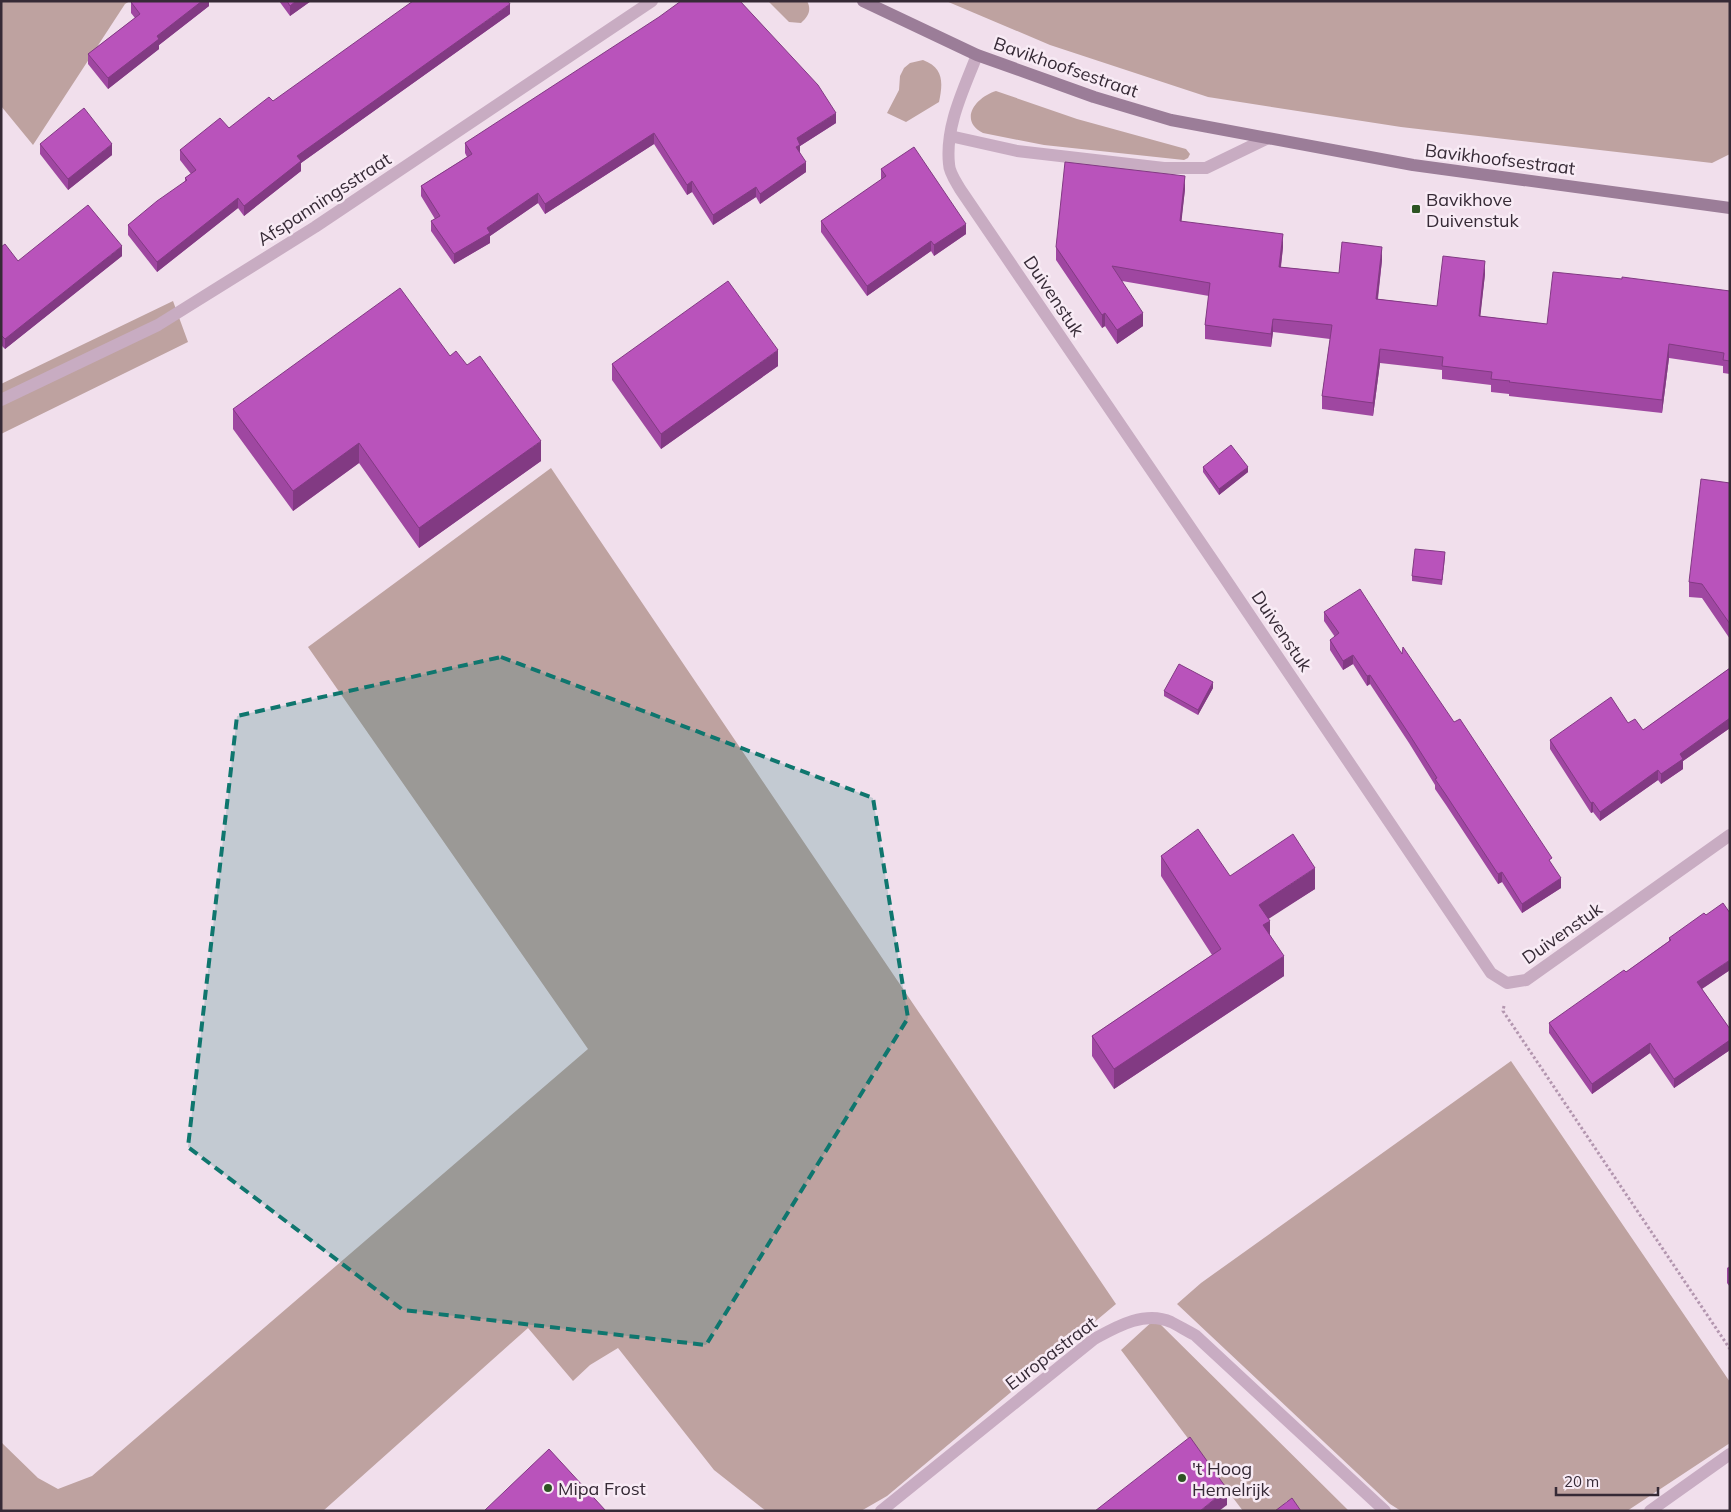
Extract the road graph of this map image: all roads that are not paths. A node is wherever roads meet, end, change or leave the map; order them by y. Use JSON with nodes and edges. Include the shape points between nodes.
{"nodes":[{"id":1,"x":652,"y":1,"type":"edge"},
{"id":2,"x":863,"y":1,"type":"edge"},
{"id":3,"x":977,"y":55,"type":"junction"},
{"id":4,"x":950,"y":136,"type":"junction"},
{"id":5,"x":1268,"y":138,"type":"junction"},
{"id":6,"x":1730,"y":208,"type":"edge"},
{"id":7,"x":1,"y":400,"type":"edge"},
{"id":8,"x":1730,"y":835,"type":"edge"},
{"id":9,"x":1730,"y":1454,"type":"edge"},
{"id":10,"x":881,"y":1511,"type":"edge"},
{"id":11,"x":1385,"y":1511,"type":"edge"},
{"id":12,"x":1650,"y":1511,"type":"edge"}],
"edges":[{"from":1,"to":7,"type":"street","name":"Afspanningsstraat","via":[[315,227],[158,325]]},
{"from":2,"to":3,"type":"street","name":"Bavikhoofsestraat"},
{"from":3,"to":4,"type":"street","name":"Duivenstuk","via":[[955,112]]},
{"from":3,"to":5,"type":"street","name":"Bavikhoofsestraat","via":[[1094,97],[1171,120]]},
{"from":4,"to":5,"type":"street","via":[[1017,151],[1164,168],[1206,168]]},
{"from":4,"to":8,"type":"street","name":"Duivenstuk","via":[[948,166],[960,189],[1490,973],[1507,983],[1526,980]]},
{"from":5,"to":6,"type":"street","name":"Bavikhoofsestraat","via":[[1413,166]]},
{"from":9,"to":12,"type":"street"},
{"from":10,"to":11,"type":"street","name":"Europastraat","via":[[1094,1339],[1116,1326],[1149,1317],[1170,1321],[1195,1335]]}]}
